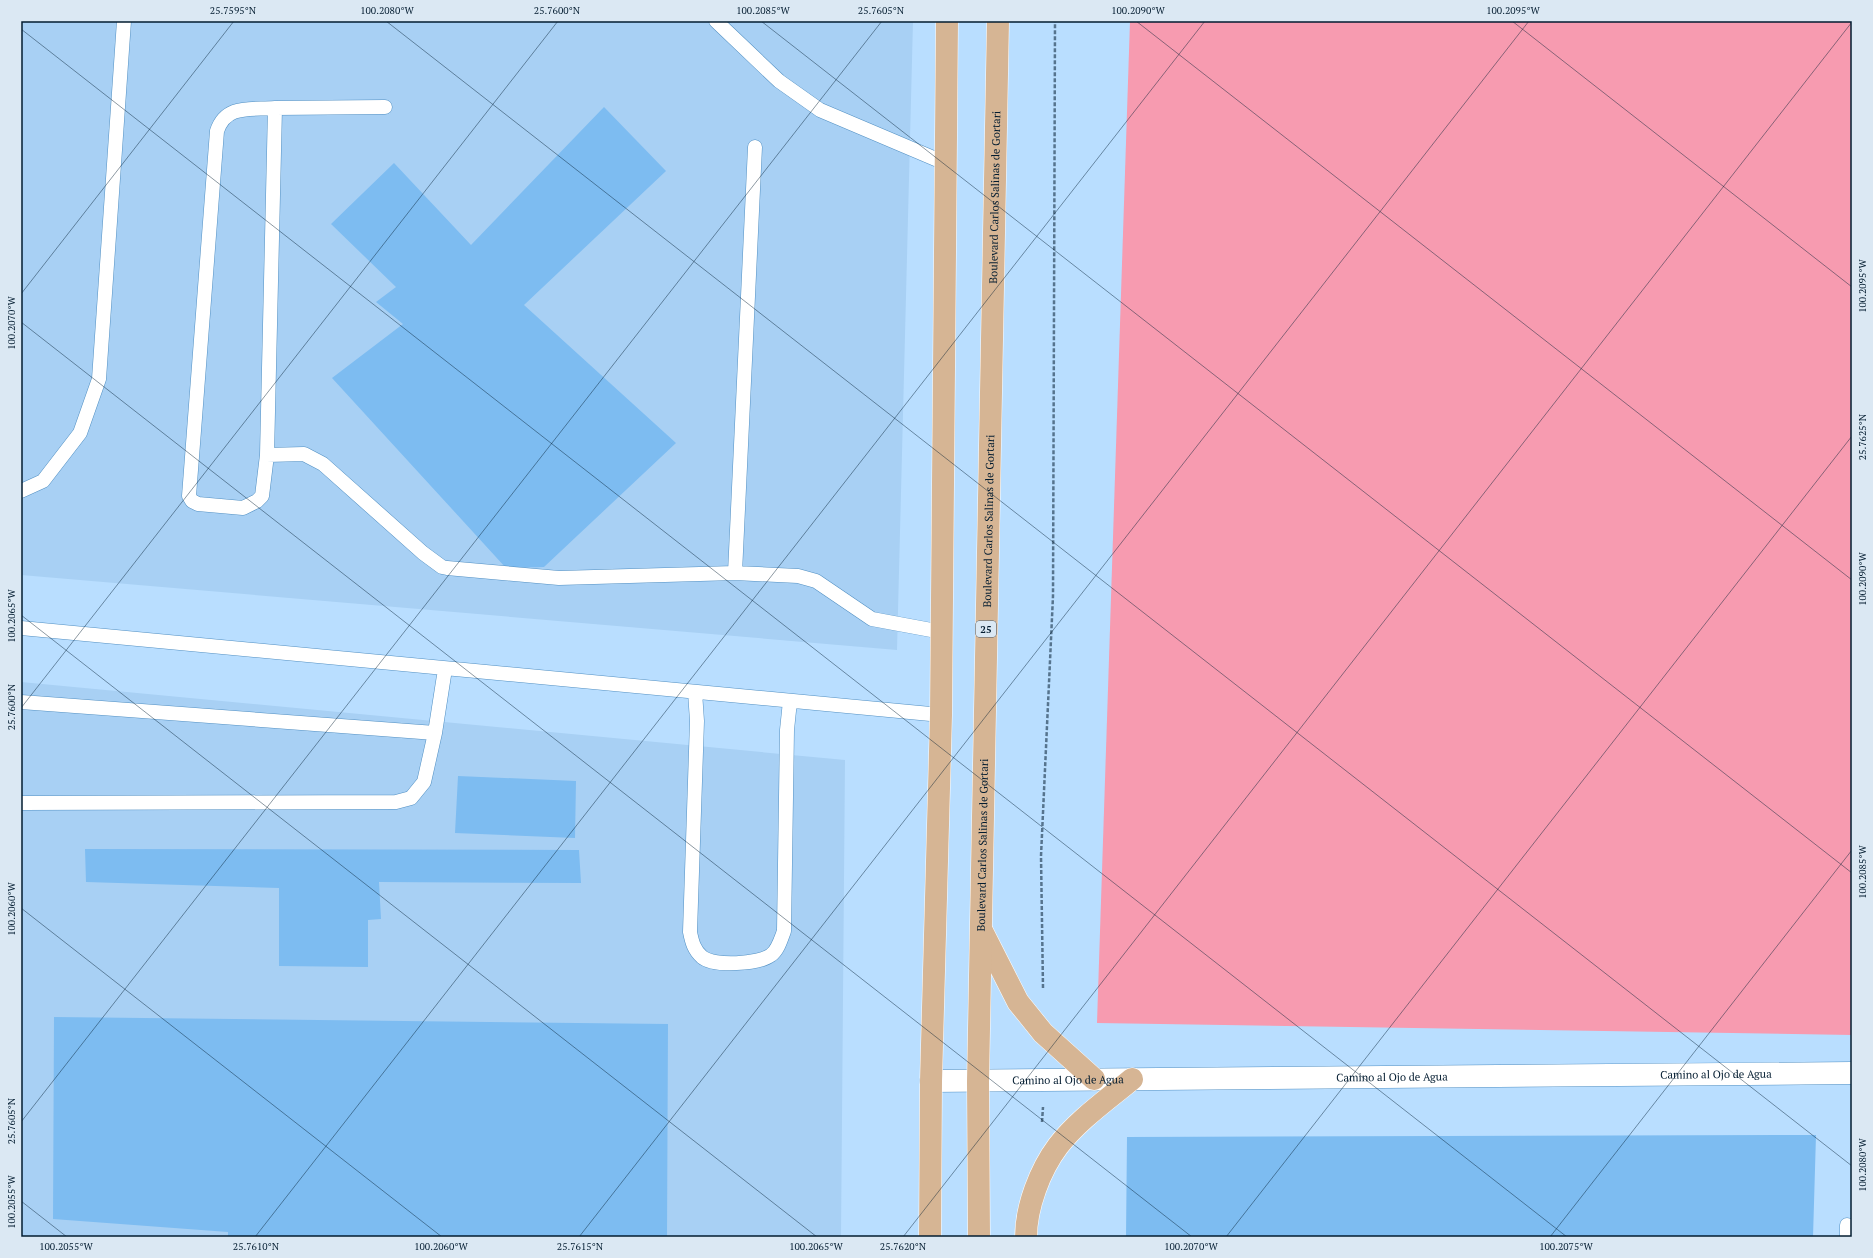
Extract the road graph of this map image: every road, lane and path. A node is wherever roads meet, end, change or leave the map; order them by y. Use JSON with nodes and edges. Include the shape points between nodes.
{"nodes":[{"id":1,"x":124,"y":21,"type":"edge"},
{"id":2,"x":716,"y":21,"type":"edge"},
{"id":3,"x":947,"y":21,"type":"edge"},
{"id":4,"x":998,"y":21,"type":"edge"},
{"id":5,"x":1055,"y":21,"type":"edge"},
{"id":6,"x":385,"y":107,"type":"dead end"},
{"id":7,"x":275,"y":108,"type":"junction"},
{"id":8,"x":755,"y":147,"type":"dead end"},
{"id":9,"x":945,"y":163,"type":"junction"},
{"id":10,"x":267,"y":455,"type":"junction"},
{"id":11,"x":21,"y":491,"type":"edge"},
{"id":12,"x":735,"y":573,"type":"junction"},
{"id":13,"x":21,"y":628,"type":"edge"},
{"id":14,"x":942,"y":632,"type":"junction"},
{"id":15,"x":445,"y":669,"type":"junction"},
{"id":16,"x":695,"y":692,"type":"junction"},
{"id":17,"x":790,"y":701,"type":"junction"},
{"id":18,"x":21,"y":702,"type":"edge"},
{"id":19,"x":941,"y":715,"type":"junction"},
{"id":20,"x":435,"y":733,"type":"junction"},
{"id":21,"x":21,"y":803,"type":"edge"},
{"id":22,"x":981,"y":929,"type":"junction"},
{"id":23,"x":1044,"y":1033,"type":"junction"},
{"id":24,"x":1852,"y":1073,"type":"edge"},
{"id":25,"x":1094,"y":1079,"type":"junction"},
{"id":26,"x":1132,"y":1079,"type":"junction"},
{"id":27,"x":931,"y":1081,"type":"junction"},
{"id":28,"x":1044,"y":1081,"type":"junction"},
{"id":29,"x":978,"y":1082,"type":"junction"},
{"id":30,"x":1042,"y":1127,"type":"dead end"},
{"id":31,"x":930,"y":1237,"type":"edge"},
{"id":32,"x":979,"y":1237,"type":"edge"},
{"id":33,"x":1026,"y":1237,"type":"edge"}],
"edges":[{"from":1,"to":11,"type":"lane","via":[[99,379],[80,433],[43,481]]},
{"from":2,"to":9,"type":"lane","via":[[778,81],[820,110]]},
{"from":3,"to":9,"type":"main road"},
{"from":4,"to":22,"type":"main road","name":"Boulevard Carlos Salinas de Gortari","number":"25"},
{"from":5,"to":23,"type":"path","via":[[1053,596],[1041,856]]},
{"from":6,"to":7,"type":"lane"},
{"from":7,"to":10,"type":"lane"},
{"from":7,"to":10,"type":"lane","via":[[234,110],[225,116],[217,131],[189,496],[198,504],[243,508],[252,504],[262,496]]},
{"from":8,"to":12,"type":"lane"},
{"from":9,"to":14,"type":"main road"},
{"from":10,"to":12,"type":"lane","via":[[304,454],[323,464],[442,567],[559,578]]},
{"from":12,"to":14,"type":"lane","via":[[798,576],[816,581],[872,619]]},
{"from":13,"to":15,"type":"lane"},
{"from":14,"to":19,"type":"main road"},
{"from":15,"to":16,"type":"lane"},
{"from":15,"to":20,"type":"lane"},
{"from":16,"to":17,"type":"lane"},
{"from":16,"to":17,"type":"lane","via":[[697,722],[690,932],[693,945],[703,958],[717,963],[762,961],[773,954],[784,931],[787,730]]},
{"from":17,"to":19,"type":"lane"},
{"from":18,"to":20,"type":"lane"},
{"from":19,"to":27,"type":"main road"},
{"from":20,"to":21,"type":"lane","via":[[424,782],[411,798],[396,802]]},
{"from":22,"to":23,"type":"main road","via":[[1018,1002]]},
{"from":22,"to":29,"type":"main road","name":"Boulevard Carlos Salinas de Gortari","number":"25"},
{"from":23,"to":25,"type":"main road"},
{"from":24,"to":26,"type":"street","name":"Camino al Ojo de Agua"},
{"from":25,"to":26,"type":"street","name":"Camino al Ojo de Agua"},
{"from":25,"to":28,"type":"street","name":"Camino al Ojo de Agua"},
{"from":26,"to":33,"type":"main road","via":[[1083,1120],[1058,1147],[1039,1181],[1030,1204]]},
{"from":27,"to":29,"type":"street","name":"Camino al Ojo de Agua"},
{"from":27,"to":31,"type":"main road"},
{"from":28,"to":29,"type":"street","name":"Camino al Ojo de Agua"},
{"from":28,"to":30,"type":"path"},
{"from":29,"to":32,"type":"main road","name":"Boulevard Carlos Salinas de Gortari","number":"25"}]}
